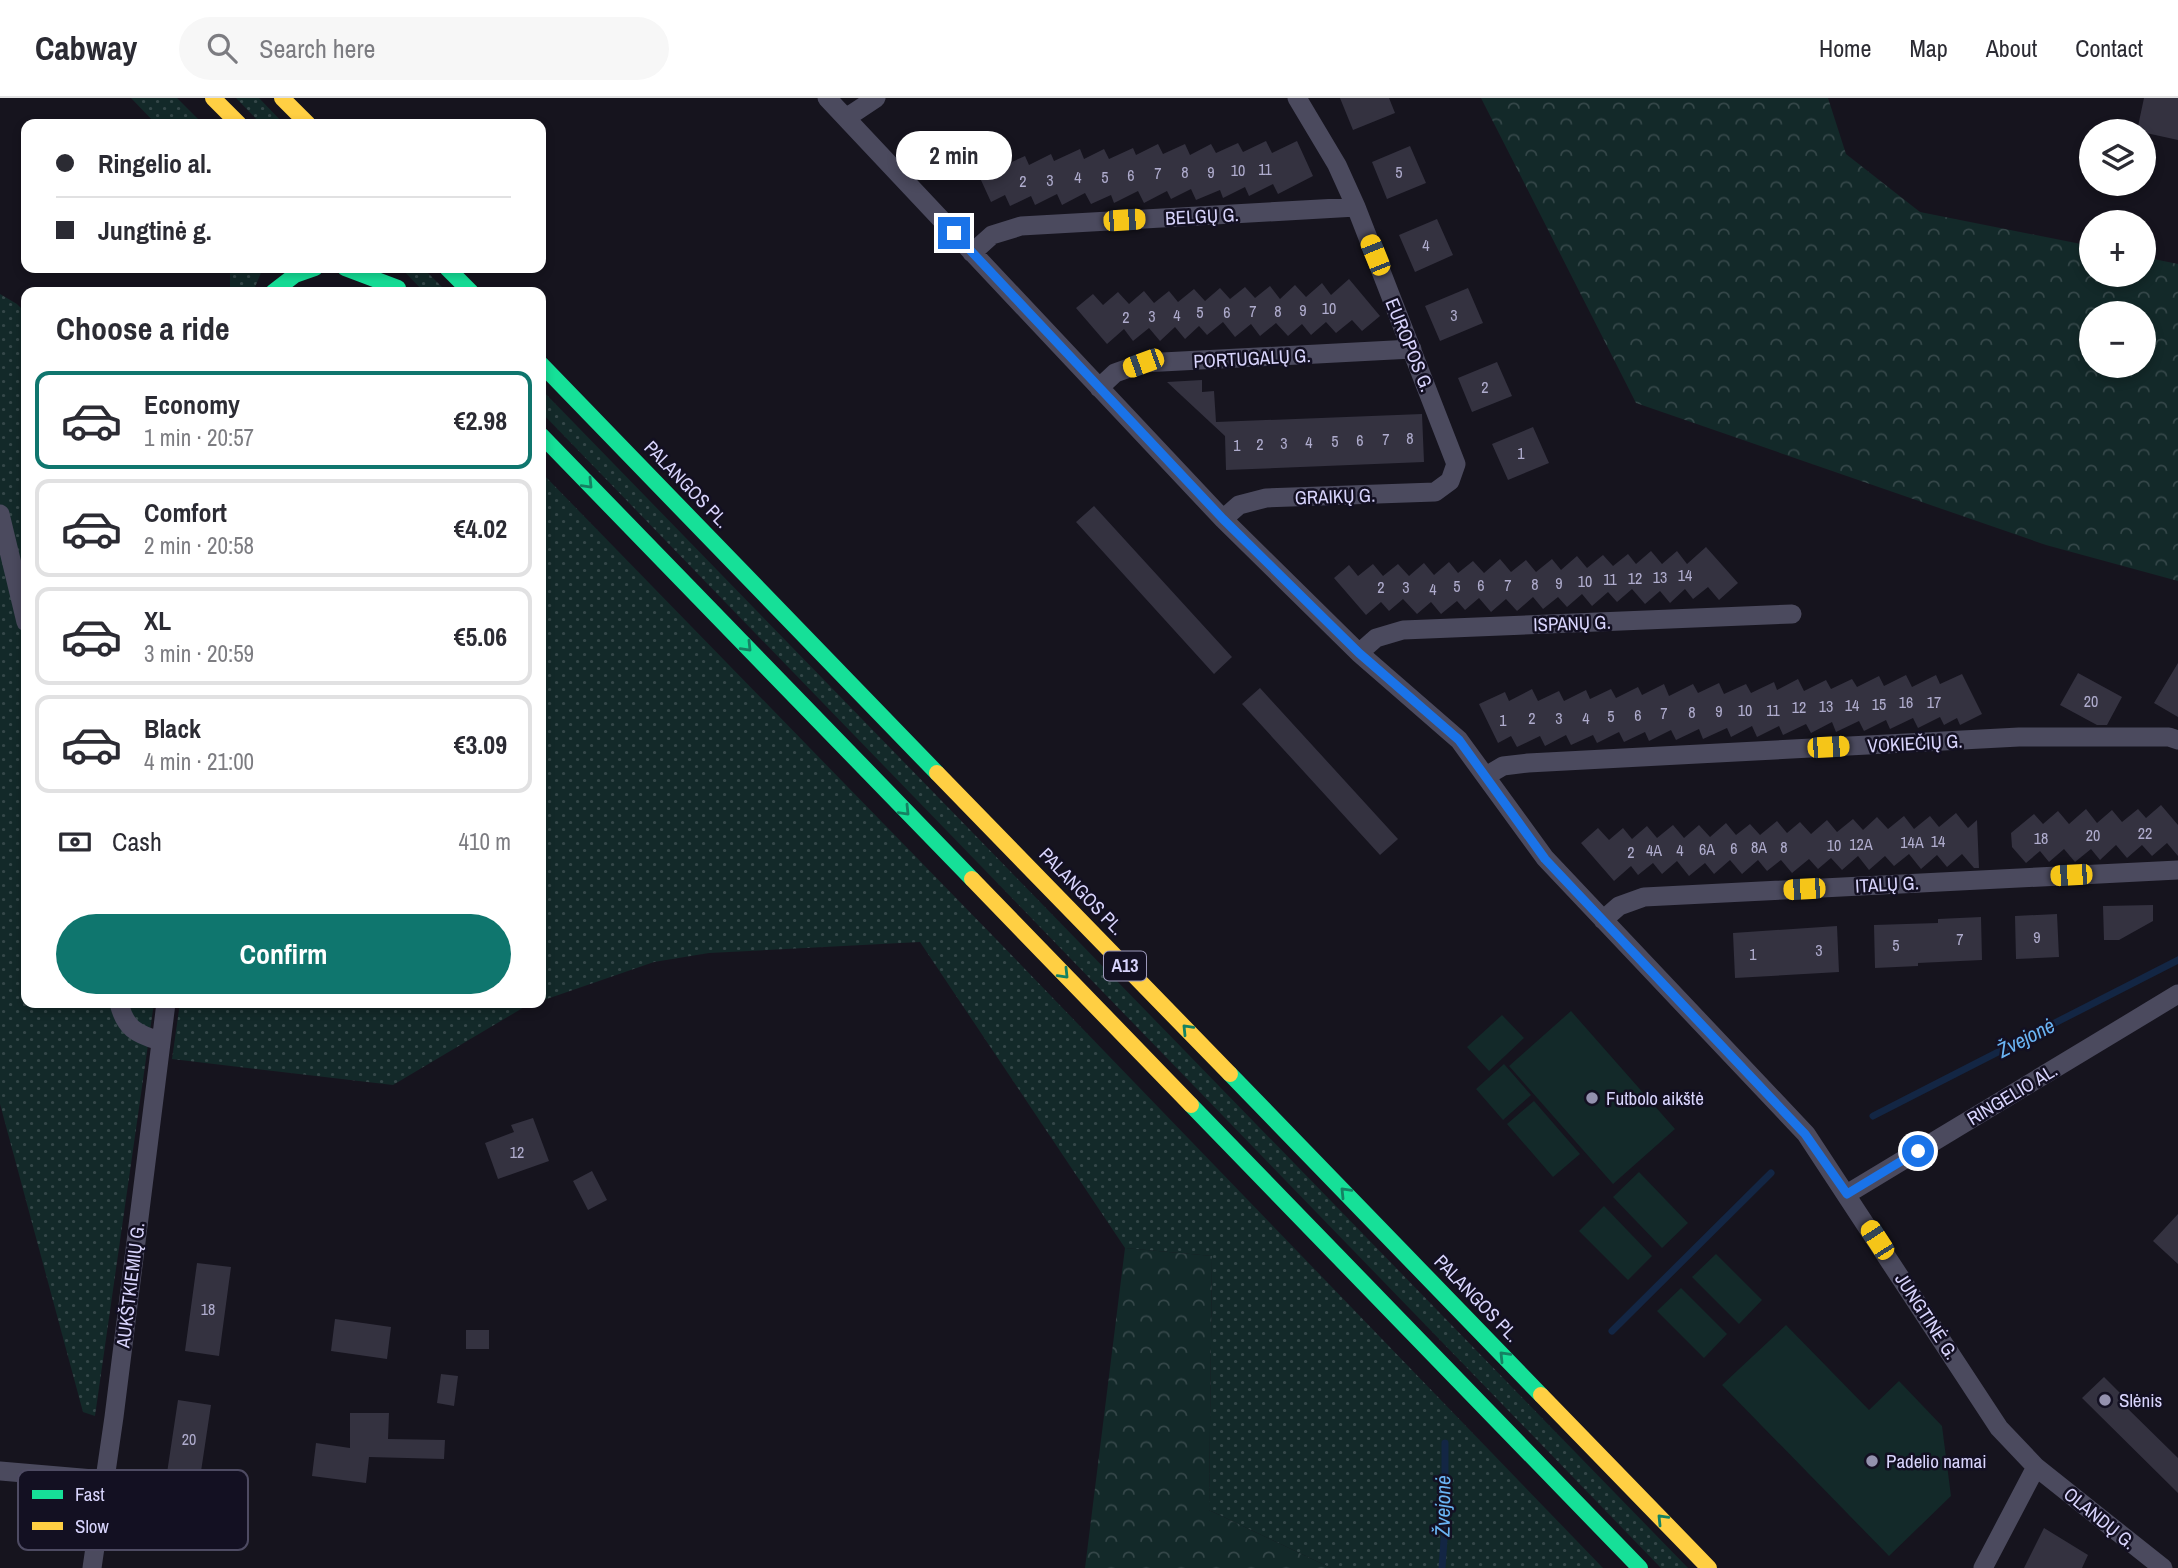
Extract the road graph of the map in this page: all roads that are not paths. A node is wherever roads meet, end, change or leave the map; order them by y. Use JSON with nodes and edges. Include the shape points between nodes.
{"nodes":[{"id":1,"x":213,"y":98,"type":"edge"},
{"id":2,"x":282,"y":98,"type":"edge"},
{"id":3,"x":827,"y":98,"type":"edge"},
{"id":4,"x":876,"y":98,"type":"edge"},
{"id":5,"x":1297,"y":98,"type":"edge"},
{"id":6,"x":846,"y":118,"type":"junction"},
{"id":7,"x":234,"y":119,"type":"edge"},
{"id":8,"x":303,"y":119,"type":"edge"},
{"id":9,"x":1356,"y":208,"type":"junction"},
{"id":10,"x":972,"y":253,"type":"junction"},
{"id":11,"x":301,"y":273,"type":"edge"},
{"id":12,"x":358,"y":273,"type":"edge"},
{"id":13,"x":383,"y":273,"type":"edge"},
{"id":14,"x":452,"y":273,"type":"edge"},
{"id":15,"x":278,"y":287,"type":"edge"},
{"id":16,"x":392,"y":287,"type":"edge"},
{"id":17,"x":397,"y":287,"type":"edge"},
{"id":18,"x":466,"y":287,"type":"edge"},
{"id":19,"x":1412,"y":349,"type":"junction"},
{"id":20,"x":546,"y":369,"type":"edge"},
{"id":21,"x":1099,"y":388,"type":"junction"},
{"id":22,"x":546,"y":440,"type":"edge"},
{"id":23,"x":1450,"y":481,"type":"joint"},
{"id":24,"x":0,"y":514,"type":"edge"},
{"id":25,"x":1223,"y":519,"type":"junction"},
{"id":26,"x":21,"y":601,"type":"edge"},
{"id":27,"x":1792,"y":614,"type":"dead end"},
{"id":28,"x":1359,"y":653,"type":"junction"},
{"id":29,"x":2178,"y":740,"type":"edge"},
{"id":30,"x":1486,"y":776,"type":"junction"},
{"id":31,"x":2178,"y":870,"type":"edge"},
{"id":32,"x":1603,"y":920,"type":"junction"},
{"id":33,"x":2178,"y":994,"type":"edge"},
{"id":34,"x":120,"y":1008,"type":"edge"},
{"id":35,"x":165,"y":1008,"type":"edge"},
{"id":36,"x":160,"y":1041,"type":"junction"},
{"id":37,"x":1847,"y":1194,"type":"junction"},
{"id":38,"x":2036,"y":1467,"type":"junction"},
{"id":39,"x":106,"y":1470,"type":"edge"},
{"id":40,"x":0,"y":1471,"type":"edge"},
{"id":41,"x":18,"y":1473,"type":"edge"},
{"id":42,"x":95,"y":1550,"type":"edge"},
{"id":43,"x":2161,"y":1567,"type":"edge"},
{"id":44,"x":93,"y":1568,"type":"edge"},
{"id":45,"x":1640,"y":1568,"type":"edge"},
{"id":46,"x":1709,"y":1568,"type":"edge"},
{"id":47,"x":1983,"y":1568,"type":"edge"}],
"edges":[{"from":1,"to":7,"type":"highway"},
{"from":2,"to":8,"type":"highway"},
{"from":3,"to":6,"type":"street","name":"JUNGTINĖ G."},
{"from":4,"to":6,"type":"street"},
{"from":5,"to":9,"type":"street","name":"EUROPOS G.","via":[[1337,165]]},
{"from":6,"to":10,"type":"street","name":"JUNGTINĖ G."},
{"from":9,"to":10,"type":"street","name":"BELGŲ G.","via":[[1021,226],[992,235]]},
{"from":9,"to":19,"type":"street","name":"EUROPOS G."},
{"from":10,"to":21,"type":"street","name":"JUNGTINĖ G."},
{"from":11,"to":15,"type":"highway"},
{"from":12,"to":16,"type":"highway"},
{"from":13,"to":17,"type":"highway"},
{"from":14,"to":18,"type":"highway"},
{"from":19,"to":21,"type":"street","name":"PORTUGALŲ G.","via":[[1143,363],[1115,373]]},
{"from":19,"to":23,"type":"street","name":"EUROPOS G.","via":[[1457,464]]},
{"from":46,"to":20,"type":"highway","name":"PALANGOS PL.","number":"A13","one_way":true},
{"from":21,"to":25,"type":"street","name":"JUNGTINĖ G."},
{"from":22,"to":45,"type":"highway","number":"A13","one_way":true},
{"from":23,"to":25,"type":"street","name":"GRAIKŲ G.","via":[[1435,492],[1417,494],[1266,498],[1239,505]]},
{"from":24,"to":26,"type":"street"},
{"from":25,"to":28,"type":"street","name":"JUNGTINĖ G."},
{"from":27,"to":28,"type":"street","name":"ISPANŲ G.","via":[[1403,630],[1376,638]]},
{"from":28,"to":30,"type":"street","name":"JUNGTINĖ G.","via":[[1459,740]]},
{"from":29,"to":30,"type":"street","name":"VOKIEČIŲ G.","via":[[2019,737],[1528,763],[1503,766]]},
{"from":30,"to":32,"type":"street","name":"JUNGTINĖ G.","via":[[1545,859]]},
{"from":31,"to":32,"type":"street","name":"ITALŲ G.","via":[[1644,897],[1619,906]]},
{"from":32,"to":37,"type":"street","name":"JUNGTINĖ G.","via":[[1805,1134]]},
{"from":33,"to":37,"type":"street","name":"RINGELIO AL."},
{"from":34,"to":36,"type":"street","via":[[138,1035]]},
{"from":35,"to":36,"type":"street","name":"AUKŠTKIEMIŲ G."},
{"from":36,"to":39,"type":"street","name":"AUKŠTKIEMIŲ G."},
{"from":37,"to":38,"type":"street","name":"JUNGTINĖ G.","via":[[1999,1428]]},
{"from":38,"to":43,"type":"street","name":"OLANDŲ G."},
{"from":38,"to":47,"type":"street"},
{"from":40,"to":41,"type":"street"},
{"from":42,"to":44,"type":"street","name":"AUKŠTKIEMIŲ G."}]}
